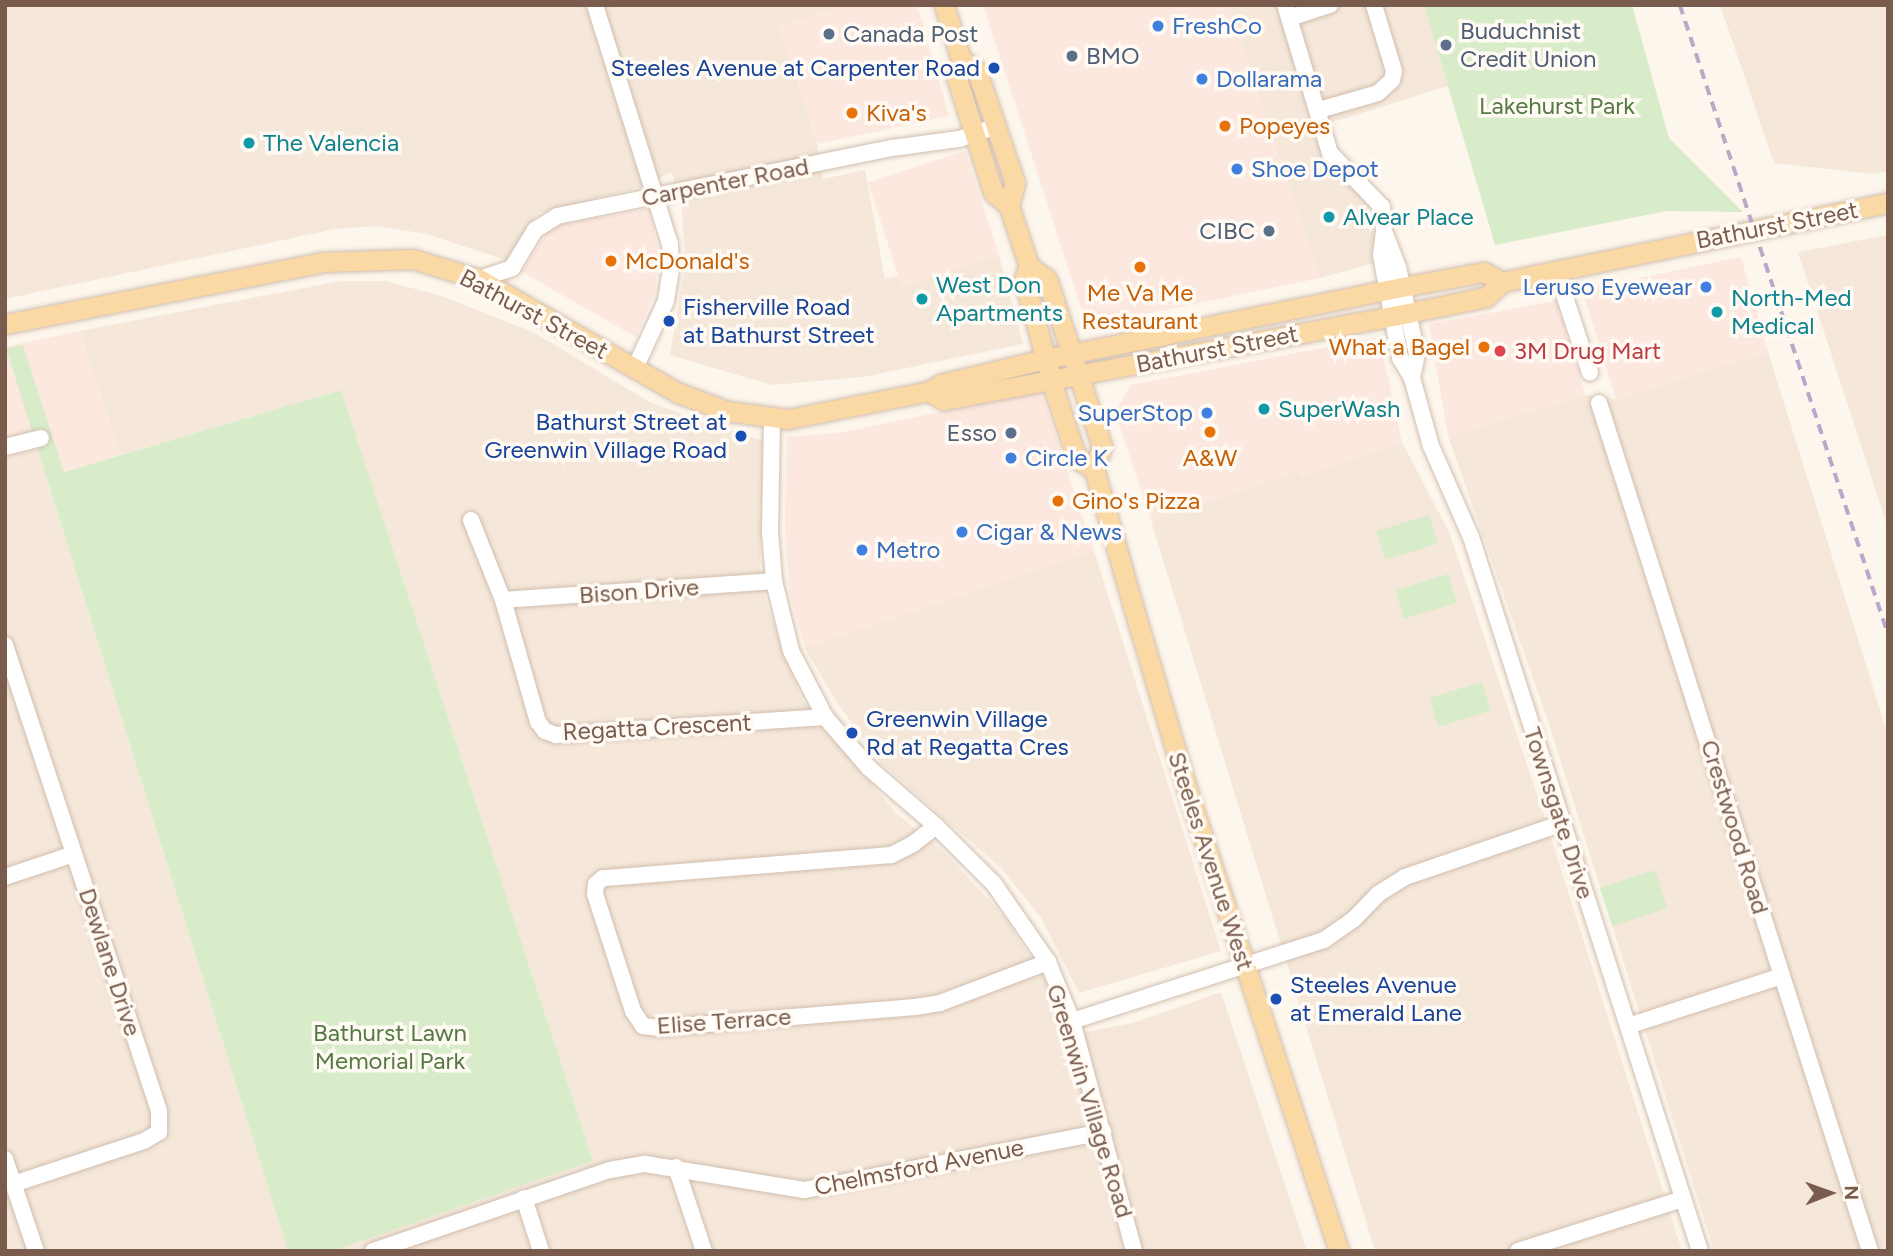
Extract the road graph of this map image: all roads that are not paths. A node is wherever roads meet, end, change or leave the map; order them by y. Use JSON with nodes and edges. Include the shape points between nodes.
{"nodes":[{"id":1,"x":595,"y":5,"type":"edge"},
{"id":2,"x":944,"y":5,"type":"edge"},
{"id":3,"x":1330,"y":5,"type":"edge"},
{"id":4,"x":1374,"y":5,"type":"edge"},
{"id":5,"x":1287,"y":12,"type":"edge"},
{"id":6,"x":961,"y":59,"type":"junction"},
{"id":7,"x":1319,"y":110,"type":"junction"},
{"id":8,"x":997,"y":126,"type":"junction"},
{"id":9,"x":976,"y":134,"type":"junction"},
{"id":10,"x":656,"y":196,"type":"junction"},
{"id":11,"x":1888,"y":203,"type":"edge"},
{"id":12,"x":1009,"y":206,"type":"junction"},
{"id":13,"x":1029,"y":267,"type":"junction"},
{"id":14,"x":1556,"y":270,"type":"junction"},
{"id":15,"x":479,"y":279,"type":"junction"},
{"id":16,"x":1502,"y":282,"type":"junction"},
{"id":17,"x":1394,"y":288,"type":"junction"},
{"id":18,"x":1400,"y":314,"type":"junction"},
{"id":19,"x":5,"y":324,"type":"edge"},
{"id":20,"x":1072,"y":354,"type":"junction"},
{"id":21,"x":1045,"y":359,"type":"junction"},
{"id":22,"x":635,"y":368,"type":"junction"},
{"id":23,"x":1590,"y":373,"type":"dead end"},
{"id":24,"x":1078,"y":374,"type":"junction"},
{"id":25,"x":1051,"y":379,"type":"junction"},
{"id":26,"x":929,"y":391,"type":"junction"},
{"id":27,"x":1599,"y":403,"type":"dead end"},
{"id":28,"x":772,"y":419,"type":"junction"},
{"id":29,"x":41,"y":438,"type":"dead end"},
{"id":30,"x":5,"y":447,"type":"edge"},
{"id":31,"x":1094,"y":469,"type":"junction"},
{"id":32,"x":471,"y":520,"type":"dead end"},
{"id":33,"x":775,"y":581,"type":"junction"},
{"id":34,"x":503,"y":600,"type":"junction"},
{"id":35,"x":5,"y":645,"type":"edge"},
{"id":36,"x":825,"y":717,"type":"junction"},
{"id":37,"x":1563,"y":822,"type":"junction"},
{"id":38,"x":936,"y":826,"type":"junction"},
{"id":39,"x":74,"y":854,"type":"junction"},
{"id":40,"x":5,"y":877,"type":"edge"},
{"id":41,"x":1048,"y":962,"type":"junction"},
{"id":42,"x":1244,"y":966,"type":"junction"},
{"id":43,"x":1782,"y":976,"type":"junction"},
{"id":44,"x":1072,"y":1021,"type":"junction"},
{"id":45,"x":1628,"y":1026,"type":"junction"},
{"id":46,"x":1103,"y":1132,"type":"junction"},
{"id":47,"x":5,"y":1159,"type":"edge"},
{"id":48,"x":676,"y":1167,"type":"junction"},
{"id":49,"x":13,"y":1184,"type":"junction"},
{"id":50,"x":524,"y":1198,"type":"junction"},
{"id":51,"x":1683,"y":1199,"type":"junction"},
{"id":52,"x":36,"y":1251,"type":"edge"},
{"id":53,"x":373,"y":1251,"type":"edge"},
{"id":54,"x":541,"y":1251,"type":"edge"},
{"id":55,"x":704,"y":1251,"type":"edge"},
{"id":56,"x":1134,"y":1251,"type":"edge"},
{"id":57,"x":1339,"y":1251,"type":"edge"},
{"id":58,"x":1518,"y":1251,"type":"edge"},
{"id":59,"x":1700,"y":1251,"type":"edge"},
{"id":60,"x":1870,"y":1251,"type":"edge"}],
"edges":[{"from":1,"to":10,"type":"street"},
{"from":2,"to":6,"type":"main road","name":"Steeles Avenue West"},
{"from":3,"to":5,"type":"street"},
{"from":4,"to":7,"type":"street","via":[[1394,71],[1392,80],[1378,93]]},
{"from":5,"to":7,"type":"street","name":"Townsgate Drive"},
{"from":6,"to":8,"type":"main road","name":"Steeles Avenue West","via":[[977,71]]},
{"from":6,"to":9,"type":"main road","name":"Steeles Avenue West","via":[[956,76]]},
{"from":7,"to":17,"type":"street","name":"Townsgate Drive","via":[[1330,153],[1382,207],[1381,255]]},
{"from":8,"to":9,"type":"street","name":"Carpenter Road"},
{"from":8,"to":12,"type":"main road","name":"Steeles Avenue West","via":[[1015,183]]},
{"from":9,"to":10,"type":"street","name":"Carpenter Road"},
{"from":9,"to":12,"type":"main road","name":"Steeles Avenue West","via":[[993,192]]},
{"from":10,"to":15,"type":"street","name":"Carpenter Road","via":[[557,216],[535,230],[512,268]]},
{"from":10,"to":22,"type":"street","via":[[670,244],[669,284]]},
{"from":11,"to":14,"type":"main road","name":"Bathurst Street"},
{"from":12,"to":13,"type":"main road","name":"Steeles Avenue West"},
{"from":13,"to":20,"type":"main road","name":"Steeles Avenue West","via":[[1047,279]]},
{"from":13,"to":21,"type":"main road","name":"Steeles Avenue West","via":[[1024,280]]},
{"from":14,"to":16,"type":"main road","name":"Bathurst Street"},
{"from":14,"to":23,"type":"street"},
{"from":15,"to":19,"type":"main road","name":"Bathurst Street","via":[[413,259],[323,262]]},
{"from":15,"to":22,"type":"main road","name":"Bathurst Street"},
{"from":16,"to":17,"type":"main road","name":"Bathurst Street","via":[[1484,272]]},
{"from":16,"to":18,"type":"main road","name":"Bathurst Street","via":[[1486,297]]},
{"from":17,"to":18,"type":"street","name":"Townsgate Drive"},
{"from":17,"to":20,"type":"main road","name":"Bathurst Street"},
{"from":18,"to":24,"type":"main road","name":"Bathurst Street"},
{"from":18,"to":37,"type":"street","name":"Townsgate Drive","via":[[1417,354],[1412,378],[1431,446],[1471,537]]},
{"from":20,"to":21,"type":"main road","name":"Bathurst Street"},
{"from":20,"to":24,"type":"main road","name":"Steeles Avenue West"},
{"from":21,"to":25,"type":"main road","name":"Steeles Avenue West"},
{"from":21,"to":26,"type":"main road","name":"Bathurst Street","via":[[941,384]]},
{"from":22,"to":28,"type":"main road","name":"Bathurst Street","via":[[676,392],[727,411]]},
{"from":24,"to":25,"type":"main road","name":"Bathurst Street"},
{"from":24,"to":31,"type":"main road","name":"Steeles Avenue West","via":[[1102,446]]},
{"from":25,"to":26,"type":"main road","name":"Bathurst Street","via":[[944,400]]},
{"from":25,"to":31,"type":"main road","name":"Steeles Avenue West","via":[[1077,459]]},
{"from":26,"to":28,"type":"main road","name":"Bathurst Street","via":[[820,414]]},
{"from":27,"to":43,"type":"street","name":"Crestwood Road"},
{"from":28,"to":33,"type":"street","name":"Greenwin Village Road","via":[[770,532]]},
{"from":29,"to":30,"type":"street"},
{"from":31,"to":42,"type":"main road","name":"Steeles Avenue West","via":[[1181,770]]},
{"from":32,"to":34,"type":"street","name":"Regatta Crescent"},
{"from":33,"to":34,"type":"street","name":"Bison Drive"},
{"from":33,"to":36,"type":"street","name":"Greenwin Village Road","via":[[791,650]]},
{"from":34,"to":36,"type":"street","name":"Regatta Crescent","via":[[538,722],[556,735]]},
{"from":35,"to":39,"type":"street","name":"Dewlane Drive"},
{"from":36,"to":38,"type":"street","name":"Greenwin Village Road","via":[[869,768]]},
{"from":37,"to":42,"type":"street","via":[[1405,877],[1324,940]]},
{"from":37,"to":45,"type":"street","name":"Townsgate Drive"},
{"from":38,"to":41,"type":"street","name":"Greenwin Village Road","via":[[994,884]]},
{"from":38,"to":41,"type":"street","name":"Elise Terrace","via":[[891,855],[603,878],[596,884],[595,894],[633,1011],[643,1026],[659,1028],[915,1007],[940,1003]]},
{"from":39,"to":40,"type":"street"},
{"from":39,"to":49,"type":"street","name":"Dewlane Drive","via":[[159,1111],[159,1132]]},
{"from":41,"to":44,"type":"street","name":"Greenwin Village Road"},
{"from":42,"to":44,"type":"street"},
{"from":42,"to":57,"type":"main road","name":"Steeles Avenue West"},
{"from":43,"to":45,"type":"street"},
{"from":43,"to":60,"type":"street","name":"Crestwood Road"},
{"from":44,"to":46,"type":"street","name":"Greenwin Village Road"},
{"from":45,"to":51,"type":"street","name":"Townsgate Drive"},
{"from":46,"to":48,"type":"street","name":"Chelmsford Avenue","via":[[804,1190]]},
{"from":46,"to":56,"type":"street","name":"Greenwin Village Road"},
{"from":47,"to":49,"type":"street"},
{"from":48,"to":50,"type":"street","name":"Chelmsford Avenue","via":[[645,1164],[610,1170]]},
{"from":48,"to":55,"type":"street"},
{"from":49,"to":52,"type":"street"},
{"from":50,"to":53,"type":"street","name":"Chelmsford Avenue"},
{"from":50,"to":54,"type":"street"},
{"from":51,"to":58,"type":"street"},
{"from":51,"to":59,"type":"street","name":"Townsgate Drive"}]}
